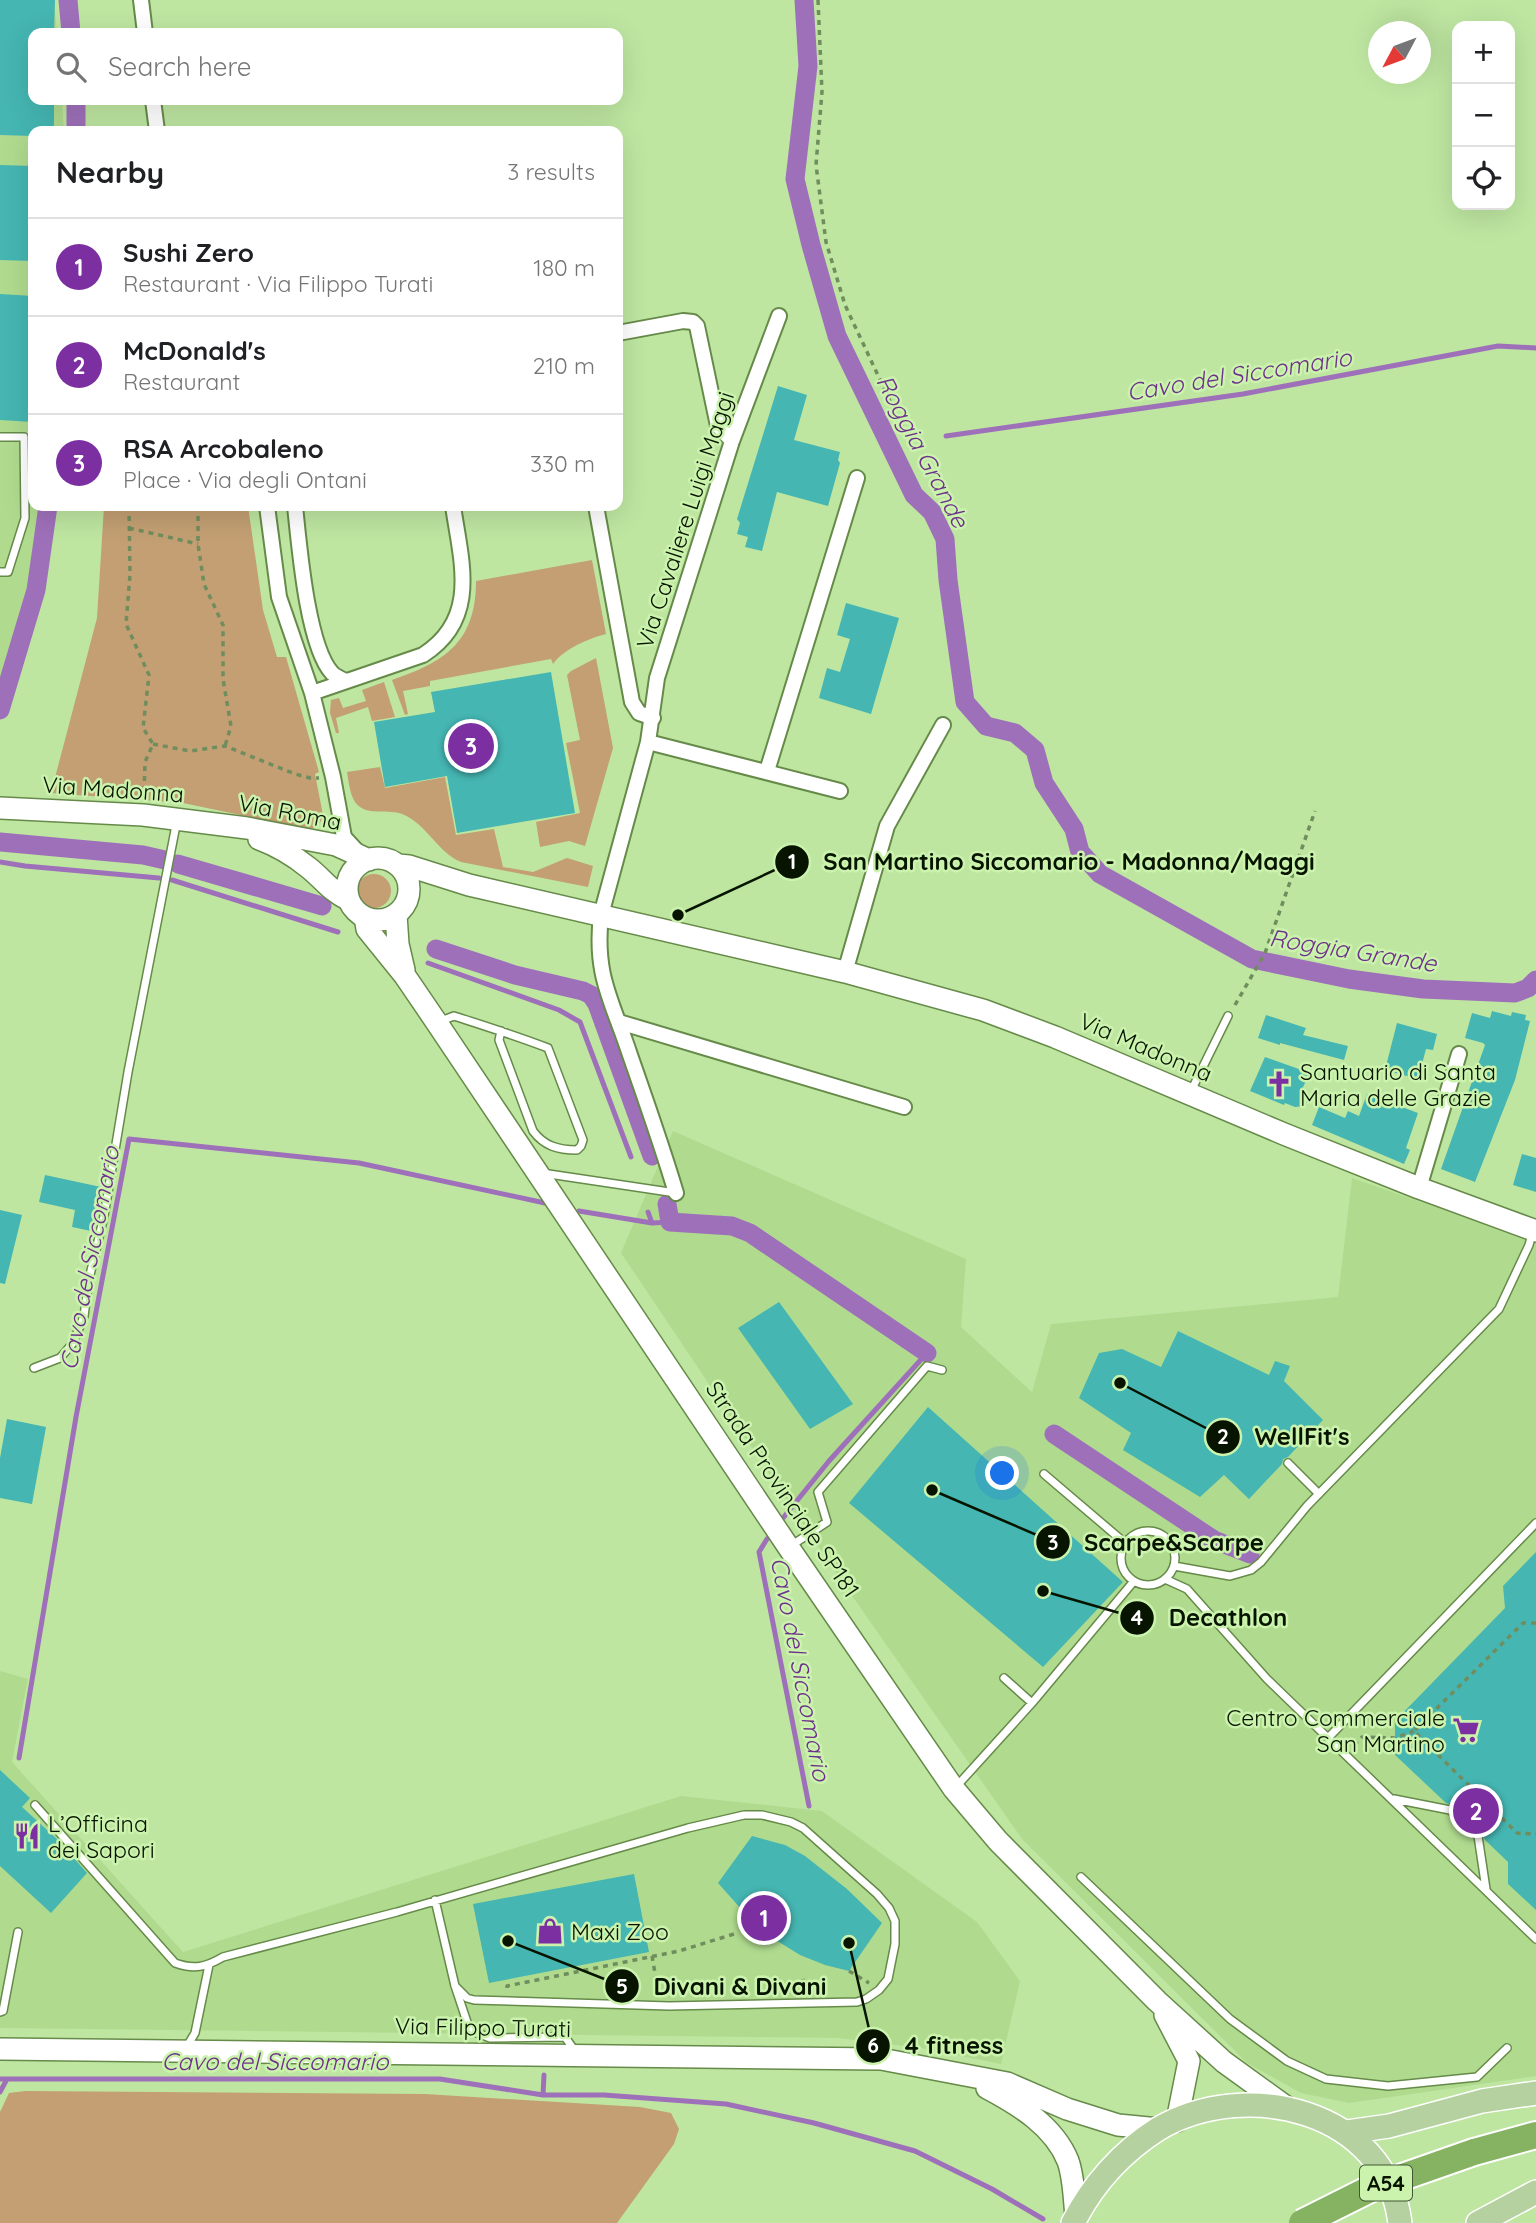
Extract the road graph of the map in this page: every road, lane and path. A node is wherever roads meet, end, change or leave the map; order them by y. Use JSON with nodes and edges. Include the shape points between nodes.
{"nodes":[{"id":1,"x":141,"y":0,"type":"edge"},
{"id":2,"x":818,"y":0,"type":"edge"},
{"id":3,"x":144,"y":28,"type":"edge"},
{"id":4,"x":154,"y":105,"type":"edge"},
{"id":5,"x":156,"y":126,"type":"edge"},
{"id":6,"x":779,"y":316,"type":"dead end"},
{"id":7,"x":623,"y":332,"type":"edge"},
{"id":8,"x":906,"y":435,"type":"dead end"},
{"id":9,"x":0,"y":437,"type":"edge"},
{"id":10,"x":732,"y":441,"type":"junction"},
{"id":11,"x":857,"y":478,"type":"dead end"},
{"id":12,"x":130,"y":511,"type":"edge"},
{"id":13,"x":198,"y":511,"type":"edge"},
{"id":14,"x":268,"y":511,"type":"edge"},
{"id":15,"x":296,"y":511,"type":"edge"},
{"id":16,"x":454,"y":511,"type":"edge"},
{"id":17,"x":597,"y":511,"type":"edge"},
{"id":18,"x":129,"y":528,"type":"junction"},
{"id":19,"x":198,"y":544,"type":"junction"},
{"id":20,"x":0,"y":572,"type":"edge"},
{"id":21,"x":317,"y":642,"type":"junction"},
{"id":22,"x":302,"y":666,"type":"junction"},
{"id":23,"x":346,"y":681,"type":"junction"},
{"id":24,"x":312,"y":693,"type":"junction"},
{"id":25,"x":653,"y":718,"type":"junction"},
{"id":26,"x":943,"y":725,"type":"dead end"},
{"id":27,"x":648,"y":742,"type":"junction"},
{"id":28,"x":153,"y":744,"type":"junction"},
{"id":29,"x":225,"y":747,"type":"junction"},
{"id":30,"x":767,"y":771,"type":"junction"},
{"id":31,"x":333,"y":777,"type":"junction"},
{"id":32,"x":840,"y":791,"type":"dead end"},
{"id":33,"x":0,"y":808,"type":"edge"},
{"id":34,"x":1315,"y":811,"type":"dead end"},
{"id":35,"x":340,"y":814,"type":"junction"},
{"id":36,"x":143,"y":815,"type":"junction"},
{"id":37,"x":177,"y":820,"type":"junction"},
{"id":38,"x":223,"y":825,"type":"junction"},
{"id":39,"x":313,"y":840,"type":"junction"},
{"id":40,"x":369,"y":860,"type":"junction"},
{"id":41,"x":398,"y":865,"type":"junction"},
{"id":42,"x":469,"y":885,"type":"junction"},
{"id":43,"x":349,"y":900,"type":"junction"},
{"id":44,"x":402,"y":908,"type":"junction"},
{"id":45,"x":601,"y":915,"type":"junction"},
{"id":46,"x":365,"y":917,"type":"junction"},
{"id":47,"x":845,"y":972,"type":"junction"},
{"id":48,"x":405,"y":976,"type":"junction"},
{"id":49,"x":1228,"y":1016,"type":"joint"},
{"id":50,"x":619,"y":1022,"type":"junction"},
{"id":51,"x":437,"y":1023,"type":"junction"},
{"id":52,"x":501,"y":1031,"type":"junction"},
{"id":53,"x":1458,"y":1054,"type":"dead end"},
{"id":54,"x":1189,"y":1095,"type":"junction"},
{"id":55,"x":904,"y":1107,"type":"dead end"},
{"id":56,"x":538,"y":1172,"type":"junction"},
{"id":57,"x":1419,"y":1188,"type":"junction"},
{"id":58,"x":676,"y":1193,"type":"joint"},
{"id":59,"x":1535,"y":1230,"type":"edge"},
{"id":60,"x":34,"y":1367,"type":"dead end"},
{"id":61,"x":942,"y":1370,"type":"dead end"},
{"id":62,"x":1288,"y":1463,"type":"dead end"},
{"id":63,"x":1044,"y":1474,"type":"dead end"},
{"id":64,"x":1319,"y":1494,"type":"junction"},
{"id":65,"x":1536,"y":1523,"type":"edge"},
{"id":66,"x":1125,"y":1543,"type":"junction"},
{"id":67,"x":789,"y":1548,"type":"junction"},
{"id":68,"x":1174,"y":1566,"type":"junction"},
{"id":69,"x":1165,"y":1579,"type":"junction"},
{"id":70,"x":1134,"y":1581,"type":"junction"},
{"id":71,"x":1536,"y":1623,"type":"edge"},
{"id":72,"x":1004,"y":1678,"type":"dead end"},
{"id":73,"x":1032,"y":1703,"type":"junction"},
{"id":74,"x":1414,"y":1731,"type":"junction"},
{"id":75,"x":1329,"y":1737,"type":"junction"},
{"id":76,"x":1346,"y":1754,"type":"junction"},
{"id":77,"x":954,"y":1788,"type":"junction"},
{"id":78,"x":1393,"y":1799,"type":"junction"},
{"id":79,"x":35,"y":1805,"type":"dead end"},
{"id":80,"x":1536,"y":1834,"type":"edge"},
{"id":81,"x":1081,"y":1877,"type":"dead end"},
{"id":82,"x":1486,"y":1890,"type":"junction"},
{"id":83,"x":435,"y":1900,"type":"junction"},
{"id":84,"x":18,"y":1932,"type":"dead end"},
{"id":85,"x":734,"y":1934,"type":"dead end"},
{"id":86,"x":1536,"y":1939,"type":"edge"},
{"id":87,"x":652,"y":1956,"type":"junction"},
{"id":88,"x":209,"y":1965,"type":"junction"},
{"id":89,"x":849,"y":1971,"type":"dead end"},
{"id":90,"x":455,"y":1986,"type":"junction"},
{"id":91,"x":879,"y":1990,"type":"junction"},
{"id":92,"x":507,"y":2001,"type":"junction"},
{"id":93,"x":1157,"y":2001,"type":"junction"},
{"id":94,"x":659,"y":2005,"type":"junction"},
{"id":95,"x":0,"y":2012,"type":"edge"},
{"id":96,"x":1507,"y":2048,"type":"dead end"},
{"id":97,"x":0,"y":2049,"type":"edge"},
{"id":98,"x":185,"y":2050,"type":"junction"},
{"id":99,"x":578,"y":2054,"type":"junction"},
{"id":100,"x":964,"y":2076,"type":"junction"},
{"id":101,"x":1536,"y":2093,"type":"edge"},
{"id":102,"x":1289,"y":2109,"type":"junction"},
{"id":103,"x":1168,"y":2125,"type":"junction"},
{"id":104,"x":1347,"y":2132,"type":"junction"},
{"id":105,"x":1536,"y":2135,"type":"edge"},
{"id":106,"x":1536,"y":2145,"type":"edge"},
{"id":107,"x":1478,"y":2156,"type":"junction"},
{"id":108,"x":1536,"y":2192,"type":"edge"},
{"id":109,"x":1074,"y":2220,"type":"edge"},
{"id":110,"x":1302,"y":2223,"type":"edge"},
{"id":111,"x":1334,"y":2223,"type":"edge"},
{"id":112,"x":1400,"y":2223,"type":"edge"},
{"id":113,"x":1478,"y":2223,"type":"edge"}],
"edges":[{"from":1,"to":3,"type":"street"},
{"from":2,"to":8,"type":"path","via":[[822,92],[816,165],[826,242],[845,305]]},
{"from":4,"to":5,"type":"street"},
{"from":6,"to":10,"type":"street","name":"Via Cavaliere Luigi Maggi"},
{"from":7,"to":10,"type":"street","via":[[693,322],[718,426]]},
{"from":9,"to":20,"type":"lane","via":[[24,437],[25,517],[8,572]]},
{"from":10,"to":25,"type":"street","name":"Via Cavaliere Luigi Maggi","via":[[657,678]]},
{"from":11,"to":30,"type":"street"},
{"from":12,"to":18,"type":"path"},
{"from":13,"to":19,"type":"path"},
{"from":14,"to":22,"type":"street","via":[[279,597]]},
{"from":15,"to":21,"type":"street","via":[[302,576]]},
{"from":16,"to":23,"type":"street","via":[[463,596],[452,627],[423,655]]},
{"from":17,"to":25,"type":"street","via":[[632,702],[639,713]]},
{"from":18,"to":19,"type":"path"},
{"from":18,"to":28,"type":"path","via":[[126,624],[149,675],[143,728]]},
{"from":19,"to":29,"type":"path","via":[[204,584],[223,625],[223,679],[231,726]]},
{"from":21,"to":22,"type":"street"},
{"from":21,"to":23,"type":"street","via":[[332,673]]},
{"from":22,"to":24,"type":"street"},
{"from":23,"to":24,"type":"street"},
{"from":24,"to":31,"type":"street"},
{"from":25,"to":27,"type":"street","name":"Via Cavaliere Luigi Maggi"},
{"from":26,"to":47,"type":"street","via":[[887,826]]},
{"from":27,"to":30,"type":"street"},
{"from":27,"to":45,"type":"street","name":"Via Cavaliere Luigi Maggi"},
{"from":28,"to":29,"type":"path","via":[[190,751]]},
{"from":28,"to":36,"type":"path","via":[[145,762]]},
{"from":29,"to":31,"type":"path","via":[[310,778]]},
{"from":30,"to":32,"type":"street"},
{"from":31,"to":35,"type":"street"},
{"from":33,"to":36,"type":"street","name":"Via Madonna"},
{"from":34,"to":49,"type":"path","via":[[1265,953]]},
{"from":35,"to":39,"type":"street","via":[[331,828]]},
{"from":35,"to":40,"type":"street","via":[[344,837]]},
{"from":36,"to":37,"type":"street","name":"Via Madonna"},
{"from":37,"to":38,"type":"street","name":"Via Madonna"},
{"from":37,"to":60,"type":"lane","via":[[84,1316],[74,1343],[60,1358]]},
{"from":38,"to":39,"type":"street","name":"Via Roma"},
{"from":38,"to":43,"type":"street","name":"Via Roma","via":[[283,848]]},
{"from":39,"to":40,"type":"street","name":"Via Roma"},
{"from":40,"to":41,"type":"street","via":[[379,858]]},
{"from":40,"to":43,"type":"street","via":[[353,871]]},
{"from":41,"to":42,"type":"street","name":"Via Madonna"},
{"from":41,"to":44,"type":"street","via":[[410,888]]},
{"from":42,"to":44,"type":"street","name":"Via Madonna","via":[[433,885]]},
{"from":42,"to":45,"type":"street","name":"Via Madonna"},
{"from":43,"to":46,"type":"street"},
{"from":44,"to":46,"type":"street","via":[[387,919]]},
{"from":44,"to":48,"type":"street","name":"Strada Provinciale SP181","via":[[398,944]]},
{"from":45,"to":47,"type":"street","name":"Via Madonna"},
{"from":45,"to":50,"type":"street","via":[[600,967]]},
{"from":46,"to":48,"type":"street","name":"Strada Provinciale SP181","via":[[367,929]]},
{"from":47,"to":54,"type":"street","name":"Via Madonna","via":[[1018,1022]]},
{"from":48,"to":51,"type":"street","name":"Strada Provinciale SP181"},
{"from":49,"to":54,"type":"lane"},
{"from":50,"to":55,"type":"street"},
{"from":50,"to":58,"type":"street"},
{"from":51,"to":52,"type":"lane","via":[[454,1016]]},
{"from":51,"to":56,"type":"street","name":"Strada Provinciale SP181"},
{"from":52,"to":52,"type":"lane","via":[[548,1048],[583,1140],[577,1150],[547,1145],[533,1131],[499,1040]]},
{"from":53,"to":57,"type":"street"},
{"from":54,"to":57,"type":"street","name":"Via Madonna"},
{"from":56,"to":58,"type":"lane"},
{"from":56,"to":67,"type":"street","name":"Strada Provinciale SP181"},
{"from":57,"to":59,"type":"street","name":"Via Madonna"},
{"from":59,"to":64,"type":"lane","via":[[1499,1308]]},
{"from":61,"to":67,"type":"lane","via":[[928,1366],[818,1492],[827,1522]]},
{"from":62,"to":64,"type":"lane"},
{"from":63,"to":66,"type":"lane"},
{"from":64,"to":68,"type":"lane","via":[[1251,1570],[1230,1576]]},
{"from":65,"to":75,"type":"lane"},
{"from":66,"to":68,"type":"lane","via":[[1139,1532],[1156,1532],[1174,1549]]},
{"from":66,"to":70,"type":"lane","via":[[1123,1568]]},
{"from":67,"to":77,"type":"street","name":"Strada Provinciale SP181"},
{"from":68,"to":69,"type":"lane"},
{"from":69,"to":70,"type":"lane","via":[[1150,1585]]},
{"from":69,"to":75,"type":"lane","via":[[1187,1589],[1267,1679]]},
{"from":70,"to":73,"type":"lane"},
{"from":71,"to":74,"type":"path","via":[[1523,1623]]},
{"from":72,"to":73,"type":"lane"},
{"from":73,"to":77,"type":"lane"},
{"from":74,"to":76,"type":"path","via":[[1395,1738],[1362,1737]]},
{"from":74,"to":80,"type":"path","via":[[1517,1833]]},
{"from":75,"to":76,"type":"lane"},
{"from":76,"to":78,"type":"lane"},
{"from":77,"to":93,"type":"street","name":"Strada Provinciale SP181","via":[[998,1841]]},
{"from":78,"to":82,"type":"lane"},
{"from":78,"to":82,"type":"lane","via":[[1450,1810],[1478,1836]]},
{"from":79,"to":88,"type":"lane","via":[[175,1963],[190,1968]]},
{"from":81,"to":96,"type":"lane","via":[[1230,2019],[1286,2062],[1326,2079],[1388,2086],[1478,2077]]},
{"from":82,"to":86,"type":"lane"},
{"from":83,"to":88,"type":"lane","via":[[223,1957]]},
{"from":83,"to":90,"type":"lane"},
{"from":83,"to":91,"type":"lane","via":[[688,1828],[762,1815],[803,1828],[889,1908],[895,1921],[895,1944],[888,1979]]},
{"from":84,"to":95,"type":"lane"},
{"from":85,"to":87,"type":"path"},
{"from":87,"to":92,"type":"path","via":[[508,1986]]},
{"from":87,"to":94,"type":"path"},
{"from":88,"to":98,"type":"lane","via":[[195,2034]]},
{"from":89,"to":91,"type":"path"},
{"from":90,"to":92,"type":"lane","via":[[467,1998]]},
{"from":90,"to":99,"type":"lane","via":[[468,2025],[477,2032],[491,2038],[565,2037]]},
{"from":91,"to":94,"type":"lane","via":[[866,1999],[844,2004]]},
{"from":92,"to":94,"type":"lane"},
{"from":93,"to":102,"type":"street","name":"Strada Provinciale SP181","via":[[1224,2062]]},
{"from":93,"to":103,"type":"street","name":"Strada Provinciale SP181","via":[[1189,2061]]},
{"from":97,"to":98,"type":"street","name":"Via Filippo Turati"},
{"from":98,"to":99,"type":"street","name":"Via Filippo Turati"},
{"from":99,"to":100,"type":"street","name":"Via Filippo Turati","via":[[881,2059]]},
{"from":100,"to":103,"type":"street","name":"Via Filippo Turati","via":[[1007,2083],[1118,2125]]},
{"from":100,"to":109,"type":"street","name":"Via Filippo Turati","via":[[1016,2104],[1059,2146],[1072,2180]]},
{"from":101,"to":104,"type":"main road"},
{"from":102,"to":103,"type":"main road","via":[[1235,2106]]},
{"from":102,"to":104,"type":"main road"},
{"from":103,"to":109,"type":"main road","via":[[1124,2155],[1101,2179]]},
{"from":104,"to":112,"type":"main road","via":[[1385,2174]]},
{"from":105,"to":107,"type":"highway","number":"A54"},
{"from":106,"to":107,"type":"highway","number":"A54"},
{"from":107,"to":110,"type":"highway","number":"A54","bridge":true,"via":[[1374,2187]]},
{"from":107,"to":111,"type":"highway","number":"A54"},
{"from":108,"to":113,"type":"main road"}]}
